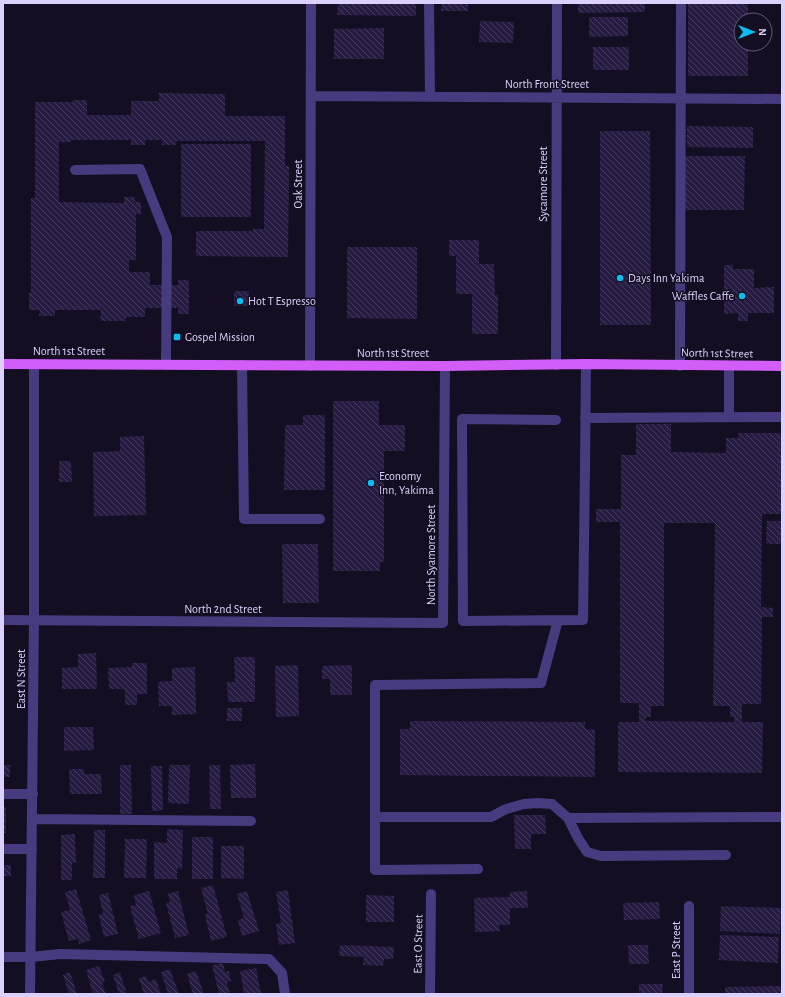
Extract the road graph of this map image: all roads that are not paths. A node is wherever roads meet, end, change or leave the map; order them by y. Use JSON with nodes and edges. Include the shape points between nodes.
{"nodes":[{"id":1,"x":311,"y":3,"type":"edge"},
{"id":2,"x":429,"y":3,"type":"edge"},
{"id":3,"x":557,"y":3,"type":"edge"},
{"id":4,"x":681,"y":3,"type":"edge"},
{"id":5,"x":311,"y":96,"type":"junction"},
{"id":6,"x":430,"y":96,"type":"junction"},
{"id":7,"x":556,"y":97,"type":"junction"},
{"id":8,"x":680,"y":98,"type":"junction"},
{"id":9,"x":782,"y":99,"type":"edge"},
{"id":10,"x":75,"y":170,"type":"dead end"},
{"id":11,"x":3,"y":364,"type":"edge"},
{"id":12,"x":34,"y":364,"type":"junction"},
{"id":13,"x":586,"y":364,"type":"junction"},
{"id":14,"x":166,"y":365,"type":"junction"},
{"id":15,"x":242,"y":365,"type":"junction"},
{"id":16,"x":556,"y":365,"type":"junction"},
{"id":17,"x":310,"y":366,"type":"junction"},
{"id":18,"x":444,"y":366,"type":"junction"},
{"id":19,"x":680,"y":366,"type":"junction"},
{"id":20,"x":729,"y":366,"type":"junction"},
{"id":21,"x":782,"y":366,"type":"edge"},
{"id":22,"x":729,"y":417,"type":"junction"},
{"id":23,"x":782,"y":417,"type":"edge"},
{"id":24,"x":585,"y":418,"type":"junction"},
{"id":25,"x":556,"y":420,"type":"dead end"},
{"id":26,"x":320,"y":519,"type":"dead end"},
{"id":27,"x":3,"y":620,"type":"edge"},
{"id":28,"x":34,"y":620,"type":"junction"},
{"id":29,"x":558,"y":620,"type":"junction"},
{"id":30,"x":443,"y":623,"type":"joint"},
{"id":31,"x":3,"y":794,"type":"edge"},
{"id":32,"x":33,"y":794,"type":"junction"},
{"id":33,"x":782,"y":816,"type":"edge"},
{"id":34,"x":375,"y":817,"type":"junction"},
{"id":35,"x":568,"y":818,"type":"junction"},
{"id":36,"x":32,"y":819,"type":"junction"},
{"id":37,"x":251,"y":821,"type":"dead end"},
{"id":38,"x":3,"y":849,"type":"edge"},
{"id":39,"x":32,"y":849,"type":"junction"},
{"id":40,"x":726,"y":855,"type":"dead end"},
{"id":41,"x":478,"y":869,"type":"dead end"},
{"id":42,"x":431,"y":894,"type":"dead end"},
{"id":43,"x":689,"y":906,"type":"dead end"},
{"id":44,"x":3,"y":957,"type":"edge"},
{"id":45,"x":31,"y":957,"type":"junction"},
{"id":46,"x":30,"y":994,"type":"edge"},
{"id":47,"x":285,"y":994,"type":"edge"},
{"id":48,"x":430,"y":994,"type":"edge"},
{"id":49,"x":689,"y":994,"type":"edge"}],
"edges":[{"from":1,"to":5,"type":"street","name":"Oak Street"},
{"from":2,"to":6,"type":"street"},
{"from":3,"to":7,"type":"street","name":"Sycamore Street"},
{"from":4,"to":8,"type":"street"},
{"from":5,"to":6,"type":"street","name":"North Front Street"},
{"from":5,"to":17,"type":"street","name":"Oak Street"},
{"from":6,"to":7,"type":"street","name":"North Front Street"},
{"from":7,"to":8,"type":"street","name":"North Front Street"},
{"from":7,"to":16,"type":"street","name":"Sycamore Street"},
{"from":8,"to":9,"type":"street","name":"North Front Street"},
{"from":8,"to":19,"type":"street"},
{"from":10,"to":14,"type":"street","via":[[140,169],[167,237]]},
{"from":11,"to":12,"type":"main road","name":"North 1st Street"},
{"from":12,"to":14,"type":"main road","name":"North 1st Street"},
{"from":12,"to":28,"type":"street","name":"East N Street"},
{"from":13,"to":16,"type":"main road","name":"North 1st Street"},
{"from":13,"to":19,"type":"main road","name":"North 1st Street"},
{"from":13,"to":24,"type":"street"},
{"from":14,"to":15,"type":"main road","name":"North 1st Street"},
{"from":15,"to":17,"type":"main road","name":"North 1st Street"},
{"from":15,"to":26,"type":"street","via":[[244,519]]},
{"from":16,"to":18,"type":"main road","name":"North 1st Street"},
{"from":17,"to":18,"type":"main road","name":"North 1st Street"},
{"from":18,"to":30,"type":"street","name":"North Syamore Street"},
{"from":19,"to":20,"type":"main road","name":"North 1st Street"},
{"from":20,"to":21,"type":"main road","name":"North 1st Street"},
{"from":20,"to":22,"type":"street"},
{"from":22,"to":23,"type":"street"},
{"from":22,"to":24,"type":"street"},
{"from":24,"to":29,"type":"street","via":[[583,620]]},
{"from":25,"to":29,"type":"street","via":[[462,419],[463,620]]},
{"from":27,"to":28,"type":"street","name":"North 2nd Street"},
{"from":28,"to":30,"type":"street","name":"North 2nd Street"},
{"from":28,"to":32,"type":"street","name":"East N Street"},
{"from":29,"to":34,"type":"street","via":[[541,683],[375,685]]},
{"from":31,"to":32,"type":"street"},
{"from":32,"to":36,"type":"street","name":"East N Street"},
{"from":33,"to":35,"type":"street"},
{"from":34,"to":35,"type":"street","via":[[491,817],[506,809],[538,803],[552,804]]},
{"from":34,"to":41,"type":"street","via":[[375,870]]},
{"from":35,"to":40,"type":"street","via":[[587,852],[601,856]]},
{"from":36,"to":37,"type":"street"},
{"from":36,"to":39,"type":"street","name":"East N Street"},
{"from":38,"to":39,"type":"street"},
{"from":39,"to":45,"type":"street","name":"East N Street"},
{"from":42,"to":48,"type":"street","name":"East O Street"},
{"from":43,"to":49,"type":"street","name":"East P Street"},
{"from":44,"to":45,"type":"street"},
{"from":45,"to":46,"type":"street","name":"East N Street"},
{"from":45,"to":47,"type":"street","via":[[60,954],[269,959],[282,973]]}]}
